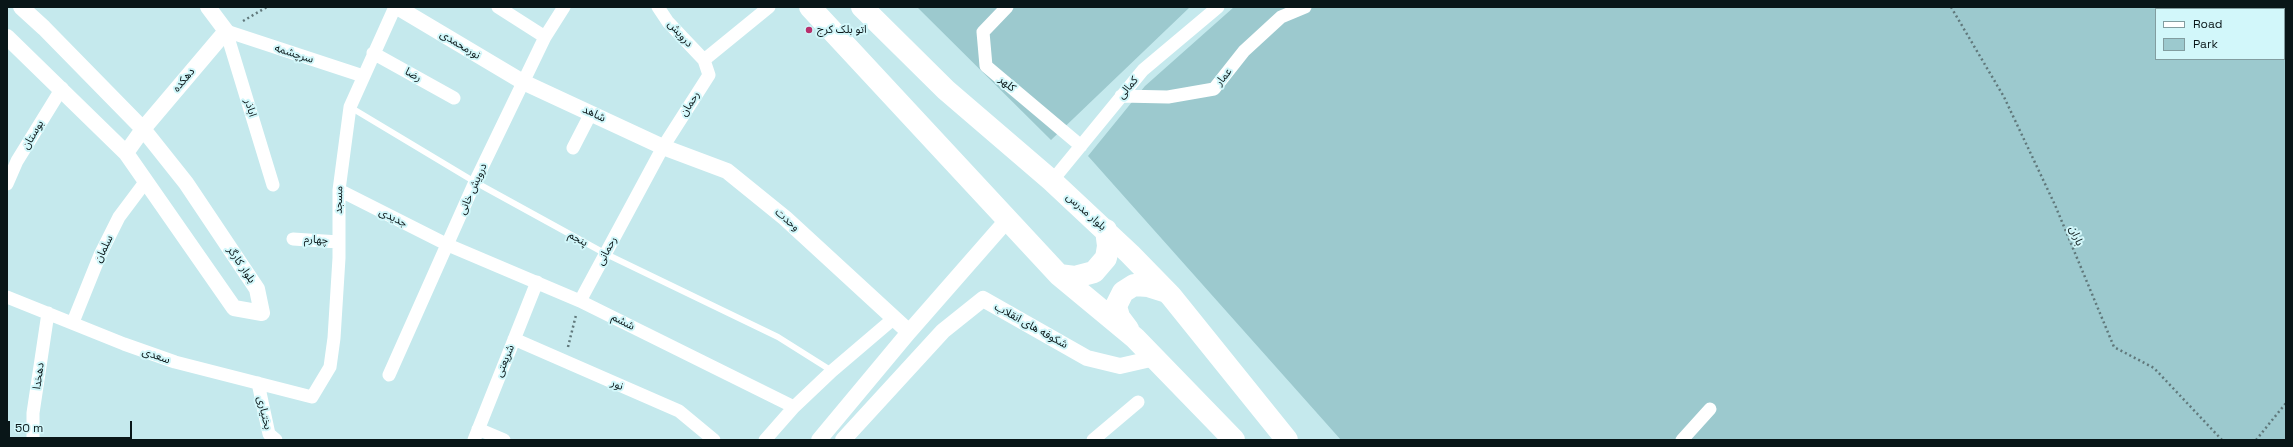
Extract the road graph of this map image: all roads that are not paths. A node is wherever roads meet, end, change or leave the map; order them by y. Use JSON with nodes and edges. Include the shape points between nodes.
{"nodes":[{"id":1,"x":21,"y":7,"type":"edge"},
{"id":2,"x":208,"y":7,"type":"edge"},
{"id":3,"x":396,"y":7,"type":"edge"},
{"id":4,"x":498,"y":7,"type":"edge"},
{"id":5,"x":564,"y":7,"type":"edge"},
{"id":6,"x":658,"y":7,"type":"edge"},
{"id":7,"x":769,"y":7,"type":"edge"},
{"id":8,"x":810,"y":7,"type":"edge"},
{"id":9,"x":862,"y":7,"type":"edge"},
{"id":10,"x":1007,"y":7,"type":"edge"},
{"id":11,"x":1218,"y":7,"type":"edge"},
{"id":12,"x":1305,"y":7,"type":"edge"},
{"id":13,"x":226,"y":31,"type":"junction"},
{"id":14,"x":7,"y":36,"type":"edge"},
{"id":15,"x":545,"y":37,"type":"junction"},
{"id":16,"x":373,"y":53,"type":"junction"},
{"id":17,"x":704,"y":60,"type":"junction"},
{"id":18,"x":363,"y":76,"type":"junction"},
{"id":19,"x":523,"y":82,"type":"junction"},
{"id":20,"x":62,"y":88,"type":"junction"},
{"id":21,"x":1122,"y":96,"type":"junction"},
{"id":22,"x":454,"y":98,"type":"dead end"},
{"id":23,"x":350,"y":107,"type":"junction"},
{"id":24,"x":591,"y":113,"type":"junction"},
{"id":25,"x":143,"y":128,"type":"junction"},
{"id":26,"x":1081,"y":146,"type":"junction"},
{"id":27,"x":663,"y":147,"type":"junction"},
{"id":28,"x":573,"y":148,"type":"dead end"},
{"id":29,"x":126,"y":153,"type":"junction"},
{"id":30,"x":12,"y":157,"type":"edge"},
{"id":31,"x":146,"y":181,"type":"junction"},
{"id":32,"x":1052,"y":181,"type":"junction"},
{"id":33,"x":475,"y":182,"type":"junction"},
{"id":34,"x":7,"y":184,"type":"edge"},
{"id":35,"x":273,"y":185,"type":"dead end"},
{"id":36,"x":338,"y":190,"type":"junction"},
{"id":37,"x":1008,"y":219,"type":"junction"},
{"id":38,"x":1106,"y":230,"type":"junction"},
{"id":39,"x":293,"y":239,"type":"dead end"},
{"id":40,"x":339,"y":242,"type":"junction"},
{"id":41,"x":448,"y":245,"type":"junction"},
{"id":42,"x":606,"y":254,"type":"junction"},
{"id":43,"x":1059,"y":275,"type":"junction"},
{"id":44,"x":537,"y":282,"type":"junction"},
{"id":45,"x":1167,"y":292,"type":"junction"},
{"id":46,"x":7,"y":297,"type":"edge"},
{"id":47,"x":580,"y":301,"type":"junction"},
{"id":48,"x":48,"y":313,"type":"junction"},
{"id":49,"x":893,"y":319,"type":"junction"},
{"id":50,"x":73,"y":322,"type":"junction"},
{"id":51,"x":909,"y":332,"type":"junction"},
{"id":52,"x":1135,"y":338,"type":"junction"},
{"id":53,"x":514,"y":339,"type":"junction"},
{"id":54,"x":1155,"y":358,"type":"junction"},
{"id":55,"x":832,"y":371,"type":"junction"},
{"id":56,"x":389,"y":375,"type":"dead end"},
{"id":57,"x":258,"y":383,"type":"junction"},
{"id":58,"x":312,"y":397,"type":"joint"},
{"id":59,"x":1138,"y":402,"type":"dead end"},
{"id":60,"x":794,"y":407,"type":"junction"},
{"id":61,"x":1710,"y":409,"type":"dead end"},
{"id":62,"x":476,"y":435,"type":"edge"},
{"id":63,"x":33,"y":440,"type":"edge"},
{"id":64,"x":276,"y":440,"type":"edge"},
{"id":65,"x":504,"y":440,"type":"edge"},
{"id":66,"x":714,"y":440,"type":"edge"},
{"id":67,"x":765,"y":440,"type":"edge"},
{"id":68,"x":819,"y":440,"type":"edge"},
{"id":69,"x":843,"y":440,"type":"edge"},
{"id":70,"x":1093,"y":440,"type":"edge"},
{"id":71,"x":1234,"y":440,"type":"edge"},
{"id":72,"x":1287,"y":440,"type":"edge"},
{"id":73,"x":1682,"y":440,"type":"edge"}],
"edges":[{"from":1,"to":25,"type":"street","name":"بلوار کارگر"},
{"from":2,"to":13,"type":"street"},
{"from":3,"to":16,"type":"street","name":"مسجد"},
{"from":3,"to":19,"type":"street","name":"نورمحمدی"},
{"from":4,"to":15,"type":"street"},
{"from":5,"to":15,"type":"street","name":"درویش خانی"},
{"from":6,"to":17,"type":"street","name":"درویش","via":[[668,22]]},
{"from":7,"to":17,"type":"street"},
{"from":8,"to":37,"type":"highway"},
{"from":9,"to":32,"type":"highway","name":"بلوار مدرس","via":[[946,90]]},
{"from":10,"to":26,"type":"street","name":"کلهر","via":[[983,32],[986,66]]},
{"from":11,"to":21,"type":"street","name":"کمالی","via":[[1143,70]]},
{"from":12,"to":21,"type":"street","name":"عمار","via":[[1281,17],[1244,51],[1214,89],[1168,97]]},
{"from":13,"to":18,"type":"street","name":"سرچشمه"},
{"from":13,"to":25,"type":"street","name":"دهکده"},
{"from":13,"to":35,"type":"street","name":"اباذر"},
{"from":14,"to":20,"type":"street","name":"بلوار کارگر"},
{"from":15,"to":19,"type":"street","name":"درویش خانی"},
{"from":16,"to":18,"type":"street","name":"مسجد"},
{"from":16,"to":22,"type":"street","name":"رضا"},
{"from":17,"to":27,"type":"street","name":"رحمان","via":[[709,75]]},
{"from":18,"to":23,"type":"street","name":"مسجد"},
{"from":19,"to":24,"type":"street","name":"شاهد"},
{"from":19,"to":33,"type":"street","name":"درویش خانی"},
{"from":20,"to":29,"type":"street","name":"بلوار کارگر"},
{"from":20,"to":30,"type":"street","name":"بوستان"},
{"from":21,"to":26,"type":"street","name":"کمالی"},
{"from":23,"to":33,"type":"lane","name":"پنجم"},
{"from":23,"to":36,"type":"street","name":"مسجد"},
{"from":24,"to":27,"type":"street","name":"شاهد"},
{"from":24,"to":28,"type":"street"},
{"from":25,"to":29,"type":"street","name":"دهکده"},
{"from":25,"to":31,"type":"street","name":"بلوار کارگر","via":[[186,183],[257,289],[262,313],[234,308]]},
{"from":26,"to":32,"type":"street","name":"کمالی"},
{"from":27,"to":42,"type":"street","name":"رحمانی"},
{"from":27,"to":49,"type":"street","name":"وحدت","via":[[727,171],[786,218]]},
{"from":29,"to":31,"type":"street","name":"بلوار کارگر"},
{"from":30,"to":34,"type":"street","name":"بوستان"},
{"from":31,"to":50,"type":"street","name":"سلمان","via":[[119,217],[100,255]]},
{"from":32,"to":38,"type":"highway","name":"بلوار مدرس"},
{"from":33,"to":41,"type":"street","name":"درویش خانی"},
{"from":33,"to":42,"type":"lane","name":"پنجم"},
{"from":36,"to":40,"type":"street","name":"مسجد"},
{"from":36,"to":41,"type":"street","name":"جدیدی"},
{"from":37,"to":43,"type":"highway"},
{"from":37,"to":51,"type":"street"},
{"from":38,"to":43,"type":"highway","via":[[1106,258],[1094,272],[1075,277]]},
{"from":38,"to":45,"type":"highway","name":"بلوار مدرس"},
{"from":39,"to":40,"type":"street","name":"چهارم"},
{"from":40,"to":58,"type":"street","name":"مسجد","via":[[330,367]]},
{"from":41,"to":44,"type":"street","name":"ششم"},
{"from":41,"to":56,"type":"street","name":"درویش خانی"},
{"from":42,"to":47,"type":"street","name":"رحمانی"},
{"from":42,"to":55,"type":"lane","name":"پنجم","via":[[778,337]]},
{"from":43,"to":52,"type":"highway"},
{"from":44,"to":47,"type":"street","name":"ششم"},
{"from":44,"to":53,"type":"street","name":"شریعتی"},
{"from":45,"to":52,"type":"highway","via":[[1148,286],[1134,286],[1123,292],[1116,306],[1119,317]]},
{"from":45,"to":72,"type":"highway","name":"بلوار مدرس"},
{"from":46,"to":48,"type":"street","name":"سعدی"},
{"from":47,"to":60,"type":"street","name":"ششم"},
{"from":48,"to":50,"type":"street","name":"سعدی"},
{"from":48,"to":63,"type":"street","name":"دهخدا","via":[[34,413]]},
{"from":49,"to":51,"type":"street"},
{"from":49,"to":55,"type":"street"},
{"from":50,"to":57,"type":"street","name":"سعدی","via":[[175,362]]},
{"from":51,"to":68,"type":"street"},
{"from":52,"to":54,"type":"highway"},
{"from":53,"to":62,"type":"street","name":"شریعتی"},
{"from":53,"to":66,"type":"street","name":"نور","via":[[679,411]]},
{"from":54,"to":69,"type":"street","name":"شکوفه های انقلاب","via":[[1120,366],[1087,358],[982,299],[943,331]]},
{"from":54,"to":71,"type":"highway"},
{"from":55,"to":60,"type":"street"},
{"from":57,"to":58,"type":"street","name":"سعدی"},
{"from":57,"to":64,"type":"street","name":"بختیاری","via":[[269,434]]},
{"from":59,"to":70,"type":"street"},
{"from":60,"to":67,"type":"street"},
{"from":61,"to":73,"type":"street"},
{"from":62,"to":65,"type":"street"}]}
